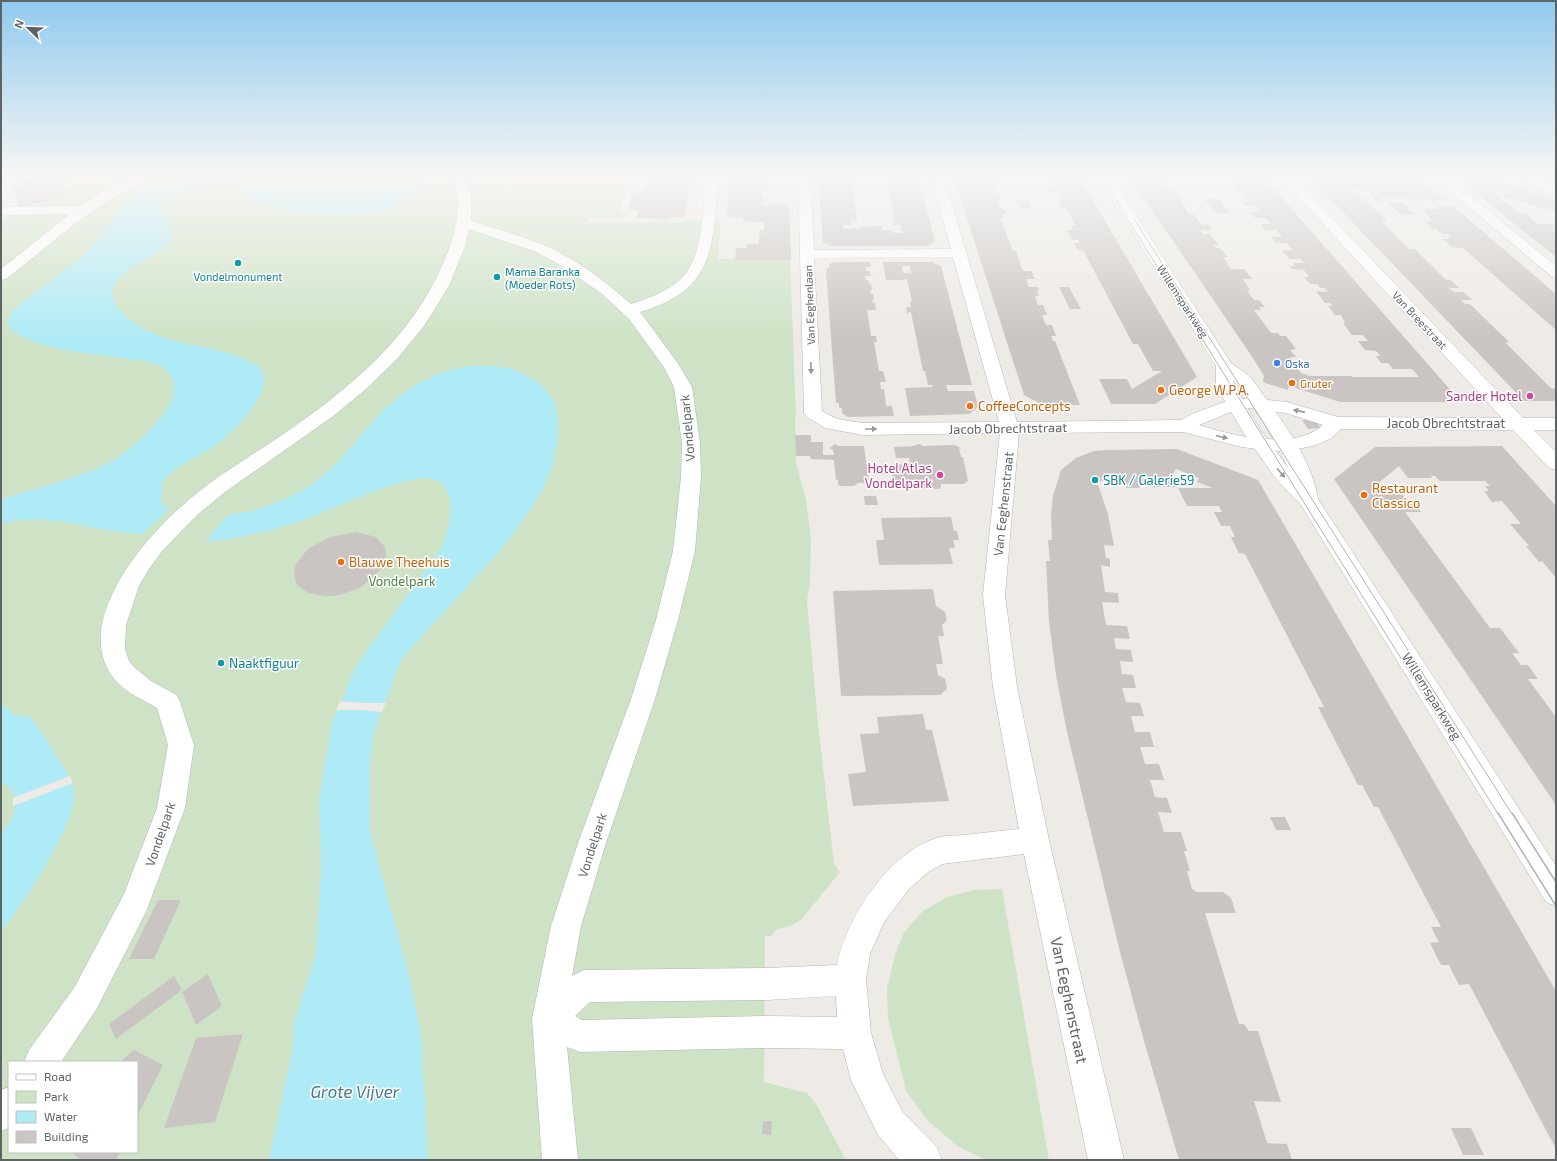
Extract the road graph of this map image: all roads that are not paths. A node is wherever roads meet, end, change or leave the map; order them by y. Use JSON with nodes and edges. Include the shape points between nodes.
{"nodes":[{"id":1,"x":58,"y":229,"type":"edge"},
{"id":2,"x":462,"y":229,"type":"edge"},
{"id":3,"x":480,"y":229,"type":"edge"},
{"id":4,"x":706,"y":229,"type":"edge"},
{"id":5,"x":806,"y":229,"type":"edge"},
{"id":6,"x":952,"y":229,"type":"edge"},
{"id":7,"x":1138,"y":229,"type":"edge"},
{"id":8,"x":1335,"y":229,"type":"edge"},
{"id":9,"x":1502,"y":229,"type":"edge"},
{"id":10,"x":959,"y":253,"type":"junction"},
{"id":11,"x":807,"y":254,"type":"junction"},
{"id":12,"x":1556,"y":274,"type":"edge"},
{"id":13,"x":1,"y":276,"type":"edge"},
{"id":14,"x":628,"y":310,"type":"junction"},
{"id":15,"x":1225,"y":366,"type":"junction"},
{"id":16,"x":1236,"y":404,"type":"junction"},
{"id":17,"x":1261,"y":405,"type":"junction"},
{"id":18,"x":1336,"y":423,"type":"junction"},
{"id":19,"x":832,"y":424,"type":"joint"},
{"id":20,"x":1518,"y":424,"type":"junction"},
{"id":21,"x":1556,"y":424,"type":"edge"},
{"id":22,"x":1185,"y":426,"type":"junction"},
{"id":23,"x":1010,"y":428,"type":"junction"},
{"id":24,"x":1260,"y":444,"type":"junction"},
{"id":25,"x":1286,"y":445,"type":"junction"},
{"id":26,"x":1556,"y":464,"type":"edge"},
{"id":27,"x":1308,"y":500,"type":"junction"},
{"id":28,"x":1035,"y":840,"type":"junction"},
{"id":29,"x":1556,"y":892,"type":"edge"},
{"id":30,"x":850,"y":980,"type":"junction"},
{"id":31,"x":548,"y":1019,"type":"junction"},
{"id":32,"x":855,"y":1033,"type":"junction"},
{"id":33,"x":42,"y":1061,"type":"edge"},
{"id":34,"x":8,"y":1105,"type":"edge"},
{"id":35,"x":1,"y":1114,"type":"edge"},
{"id":36,"x":560,"y":1160,"type":"edge"},
{"id":37,"x":924,"y":1160,"type":"edge"},
{"id":38,"x":1106,"y":1160,"type":"edge"}],
"edges":[{"from":1,"to":13,"type":"street"},
{"from":2,"to":33,"type":"street","name":"Vondelpark","via":[[440,292],[415,329],[376,371],[340,402],[200,501],[148,553],[130,584],[117,615],[113,650],[122,670],[136,683],[168,702],[181,745],[178,773],[171,808],[136,902],[85,999]]},
{"from":3,"to":14,"type":"street","name":"Vondelpark","via":[[539,248],[562,260],[606,290]]},
{"from":4,"to":14,"type":"street","via":[[701,260],[694,273],[666,296]]},
{"from":5,"to":11,"type":"street","name":"Van Eeghenlaan"},
{"from":6,"to":10,"type":"street","name":"Van Eeghenstraat"},
{"from":7,"to":15,"type":"street","name":"Willemsparkweg"},
{"from":8,"to":20,"type":"street","name":"Van Breestraat"},
{"from":9,"to":12,"type":"street"},
{"from":10,"to":11,"type":"street"},
{"from":10,"to":23,"type":"street","name":"Van Eeghenstraat"},
{"from":11,"to":19,"type":"street","name":"Van Eeghenlaan","one_way":true,"via":[[813,413]]},
{"from":14,"to":31,"type":"street","name":"Vondelpark","via":[[684,387],[691,443],[691,477],[684,551],[668,620],[566,926]]},
{"from":15,"to":16,"type":"street","name":"Willemsparkweg","via":[[1225,386]]},
{"from":15,"to":17,"type":"street","name":"Willemsparkweg","via":[[1242,378]]},
{"from":16,"to":17,"type":"street","name":"Jacob Obrechtstraat"},
{"from":16,"to":22,"type":"street","name":"Jacob Obrechtstraat","via":[[1194,419]]},
{"from":16,"to":24,"type":"street","name":"Willemsparkweg"},
{"from":18,"to":17,"type":"street","name":"Jacob Obrechtstraat","one_way":true,"via":[[1277,406]]},
{"from":17,"to":25,"type":"street","name":"Willemsparkweg"},
{"from":18,"to":20,"type":"street","name":"Jacob Obrechtstraat"},
{"from":18,"to":25,"type":"street","name":"Jacob Obrechtstraat","via":[[1330,431],[1310,440]]},
{"from":19,"to":23,"type":"street","name":"Jacob Obrechtstraat","one_way":true,"via":[[863,429]]},
{"from":20,"to":21,"type":"street","name":"Jacob Obrechtstraat"},
{"from":20,"to":26,"type":"street","name":"Van Breestraat"},
{"from":22,"to":23,"type":"street","name":"Jacob Obrechtstraat"},
{"from":22,"to":24,"type":"street","name":"Jacob Obrechtstraat","one_way":true,"via":[[1209,434]]},
{"from":23,"to":28,"type":"street","name":"Van Eeghenstraat","via":[[994,595],[1005,687]]},
{"from":24,"to":25,"type":"street","name":"Jacob Obrechtstraat"},
{"from":24,"to":27,"type":"street","name":"Willemsparkweg","one_way":true,"via":[[1275,466]]},
{"from":25,"to":27,"type":"street","name":"Willemsparkweg","via":[[1299,465]]},
{"from":27,"to":29,"type":"street","name":"Willemsparkweg"},
{"from":28,"to":30,"type":"street","via":[[938,851],[916,863],[899,879],[874,912],[855,952]]},
{"from":28,"to":38,"type":"street","name":"Van Eeghenstraat"},
{"from":30,"to":31,"type":"street","via":[[767,984],[584,986]]},
{"from":30,"to":32,"type":"street"},
{"from":31,"to":32,"type":"street","via":[[580,1036]]},
{"from":31,"to":36,"type":"street","name":"Vondelpark"},
{"from":32,"to":37,"type":"street","via":[[868,1080],[890,1123]]},
{"from":34,"to":35,"type":"street"}]}
